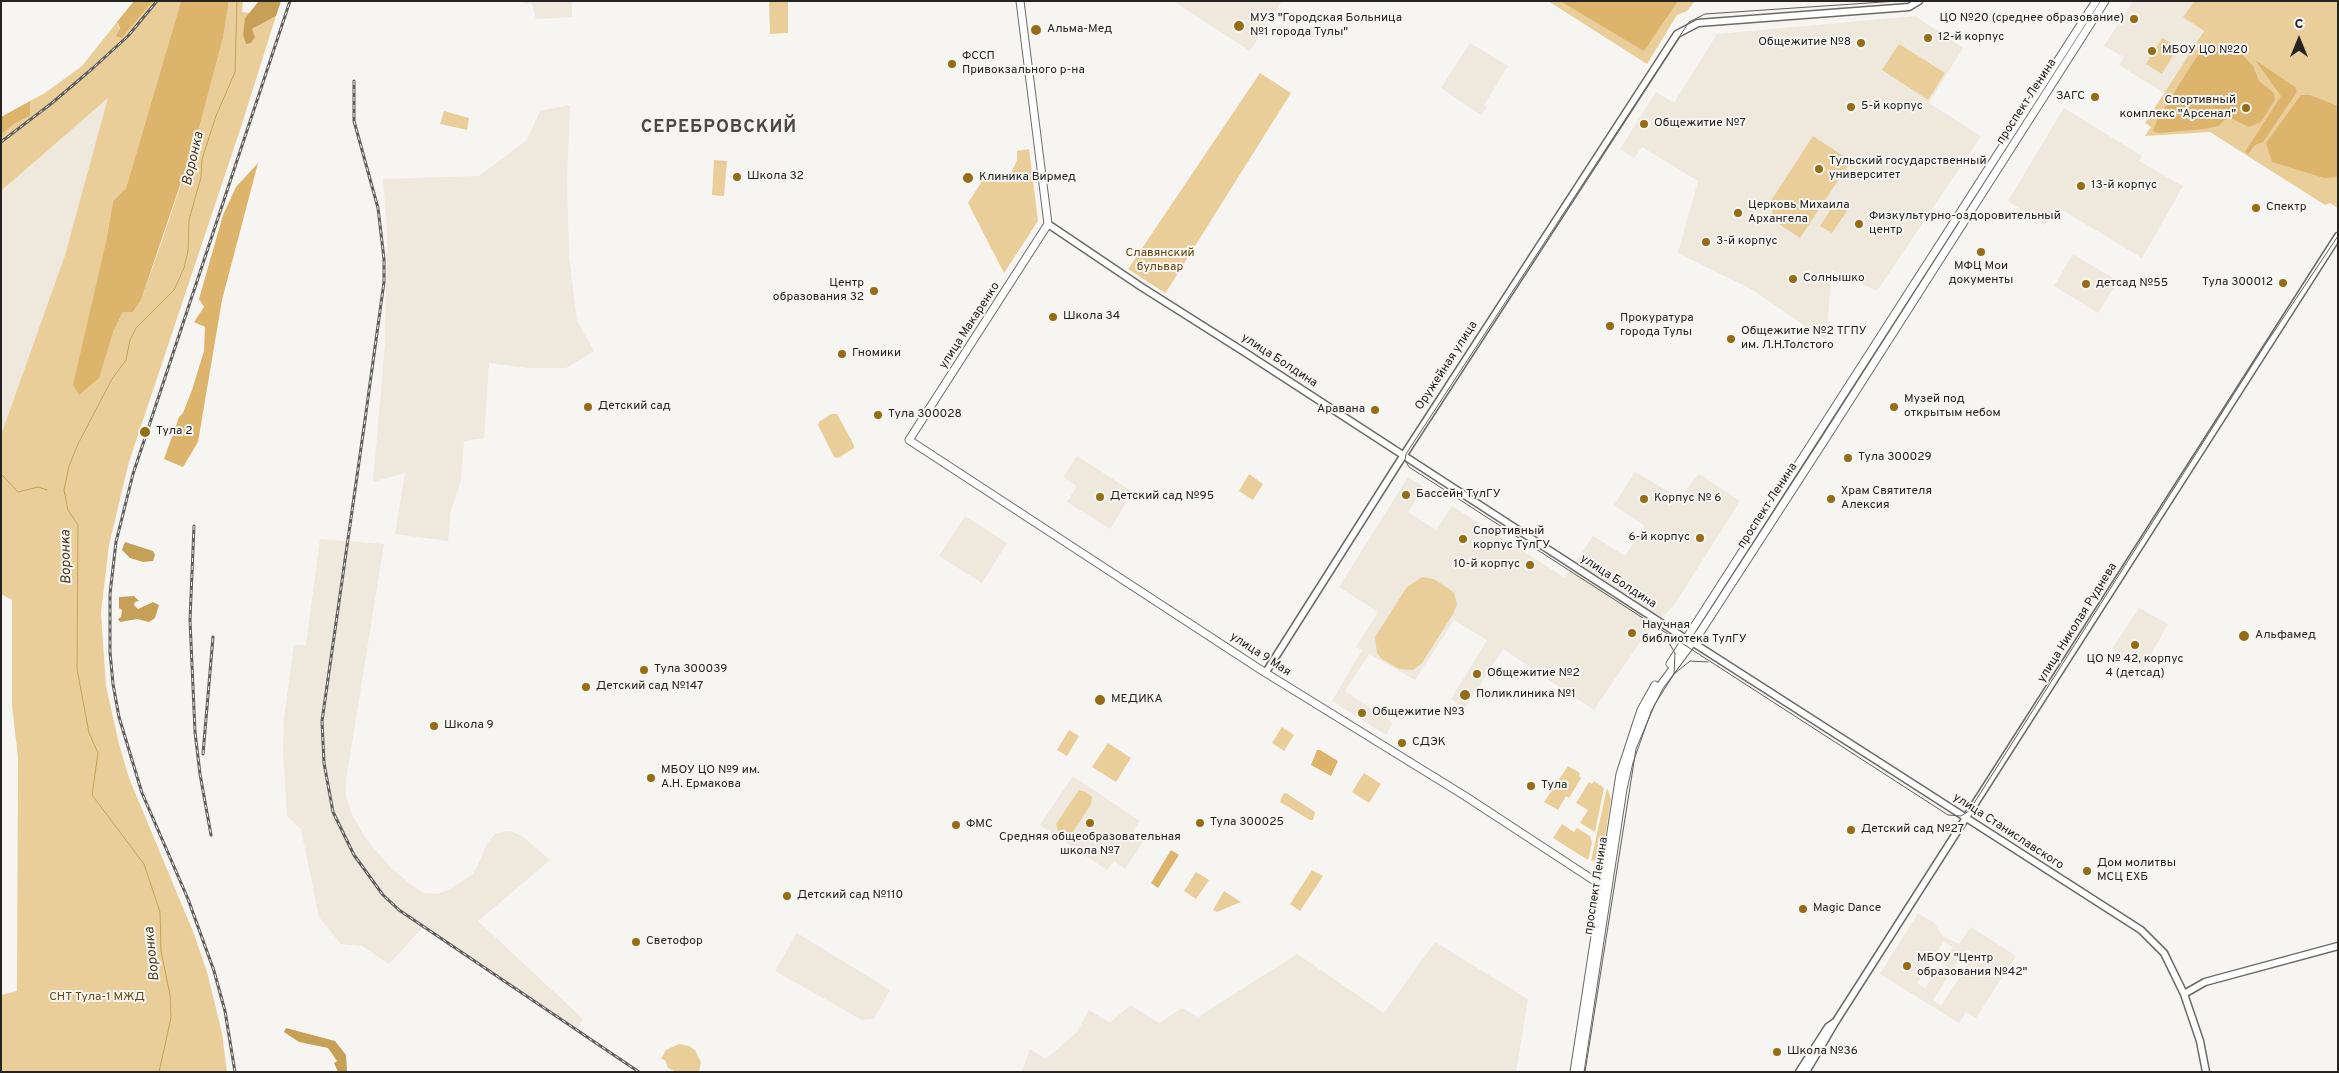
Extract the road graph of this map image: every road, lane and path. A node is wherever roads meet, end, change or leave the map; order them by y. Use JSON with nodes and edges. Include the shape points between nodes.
{"nodes":[{"id":1,"x":1020,"y":1,"type":"edge"},
{"id":2,"x":1919,"y":1,"type":"edge"},
{"id":3,"x":2096,"y":1,"type":"edge"},
{"id":4,"x":2105,"y":1,"type":"edge"},
{"id":5,"x":2046,"y":86,"type":"junction"},
{"id":6,"x":1048,"y":224,"type":"junction"},
{"id":7,"x":2338,"y":236,"type":"edge"},
{"id":8,"x":909,"y":440,"type":"joint"},
{"id":9,"x":1404,"y":455,"type":"junction"},
{"id":10,"x":1689,"y":641,"type":"junction"},
{"id":11,"x":1266,"y":672,"type":"junction"},
{"id":12,"x":1965,"y":818,"type":"junction"},
{"id":13,"x":1605,"y":887,"type":"junction"},
{"id":14,"x":2338,"y":946,"type":"edge"},
{"id":15,"x":2184,"y":994,"type":"junction"},
{"id":16,"x":1836,"y":1021,"type":"junction"},
{"id":17,"x":1574,"y":1072,"type":"edge"},
{"id":18,"x":1580,"y":1072,"type":"edge"},
{"id":19,"x":1799,"y":1072,"type":"edge"},
{"id":20,"x":1806,"y":1072,"type":"edge"},
{"id":21,"x":2206,"y":1072,"type":"edge"}],
"edges":[{"from":1,"to":6,"type":"main road"},
{"from":2,"to":9,"type":"street","name":"Оружейная улица","via":[[1909,7],[1698,23],[1678,34]]},
{"from":3,"to":5,"type":"main road","name":"проспект Ленина"},
{"from":4,"to":5,"type":"main road","name":"проспект Ленина"},
{"from":5,"to":10,"type":"main road","name":"проспект Ленина"},
{"from":6,"to":8,"type":"main road","name":"улица Макаренко"},
{"from":6,"to":9,"type":"street","name":"улица Болдина"},
{"from":7,"to":12,"type":"street","name":"улица Николая Руднева"},
{"from":8,"to":11,"type":"main road","name":"улица 9 Мая"},
{"from":9,"to":10,"type":"street","name":"улица Болдина"},
{"from":9,"to":11,"type":"street","name":"Оружейная улица"},
{"from":10,"to":12,"type":"street","name":"улица Станиславского"},
{"from":10,"to":13,"type":"main road","name":"проспект Ленина","via":[[1660,686],[1637,734],[1623,788]]},
{"from":10,"to":13,"type":"main road","name":"проспект Ленина","via":[[1641,710],[1624,758],[1605,864]]},
{"from":11,"to":13,"type":"main road","name":"улица 9 Мая"},
{"from":12,"to":15,"type":"street","name":"улица Станиславского","via":[[2141,930],[2164,953]]},
{"from":12,"to":16,"type":"street","name":"улица Николая Руднева"},
{"from":13,"to":17,"type":"main road","name":"проспект Ленина"},
{"from":13,"to":18,"type":"main road","name":"проспект Ленина"},
{"from":14,"to":15,"type":"street","via":[[2205,982]]},
{"from":15,"to":21,"type":"street","name":"улица Станиславского","via":[[2200,1041]]},
{"from":16,"to":19,"type":"street","name":"улица Николая Руднева","via":[[1828,1027]]},
{"from":16,"to":20,"type":"street","name":"улица Николая Руднева"}]}
